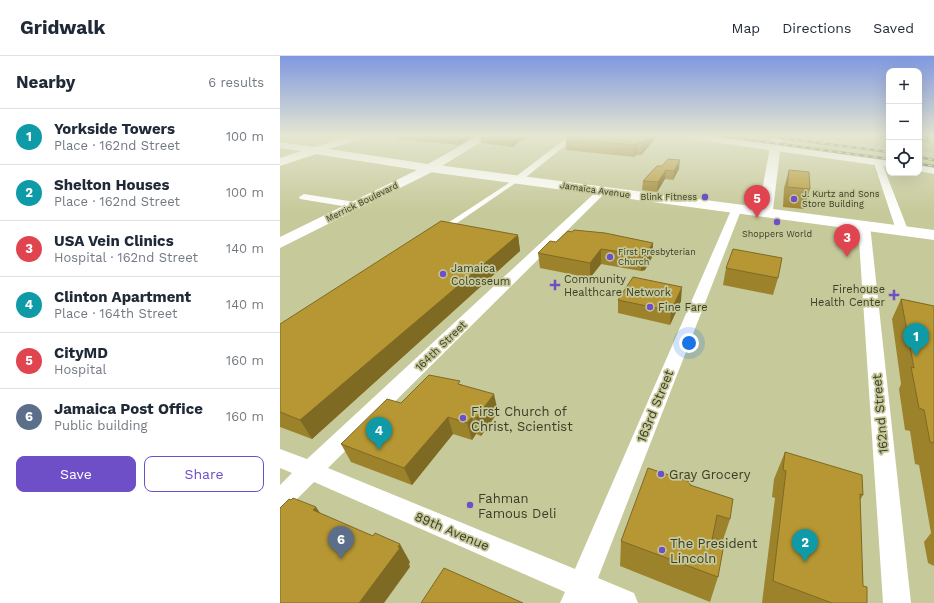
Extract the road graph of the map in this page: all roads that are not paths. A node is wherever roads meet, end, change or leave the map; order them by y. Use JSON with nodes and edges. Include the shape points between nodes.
{"nodes":[{"id":1,"x":387,"y":162,"type":"edge"},
{"id":2,"x":441,"y":162,"type":"edge"},
{"id":3,"x":541,"y":162,"type":"edge"},
{"id":4,"x":773,"y":162,"type":"edge"},
{"id":5,"x":884,"y":163,"type":"edge"},
{"id":6,"x":430,"y":168,"type":"junction"},
{"id":7,"x":922,"y":169,"type":"edge"},
{"id":8,"x":934,"y":171,"type":"edge"},
{"id":9,"x":517,"y":180,"type":"junction"},
{"id":10,"x":602,"y":191,"type":"junction"},
{"id":11,"x":304,"y":197,"type":"dead end"},
{"id":12,"x":356,"y":205,"type":"junction"},
{"id":13,"x":737,"y":208,"type":"junction"},
{"id":14,"x":765,"y":212,"type":"junction"},
{"id":15,"x":864,"y":225,"type":"junction"},
{"id":16,"x":902,"y":230,"type":"junction"},
{"id":17,"x":934,"y":235,"type":"edge"},
{"id":18,"x":432,"y":236,"type":"edge"},
{"id":19,"x":280,"y":243,"type":"edge"},
{"id":20,"x":280,"y":458,"type":"edge"},
{"id":21,"x":310,"y":471,"type":"junction"},
{"id":22,"x":280,"y":500,"type":"edge"},
{"id":23,"x":577,"y":594,"type":"edge"},
{"id":24,"x":624,"y":603,"type":"edge"},
{"id":25,"x":897,"y":603,"type":"edge"}],
"edges":[{"from":1,"to":6,"type":"main road","name":"Jamaica Avenue"},
{"from":2,"to":6,"type":"main road","name":"Merrick Boulevard"},
{"from":3,"to":9,"type":"street"},
{"from":4,"to":14,"type":"main road"},
{"from":5,"to":16,"type":"street"},
{"from":6,"to":9,"type":"main road","name":"Jamaica Avenue"},
{"from":6,"to":12,"type":"main road","name":"Merrick Boulevard"},
{"from":7,"to":8,"type":"street"},
{"from":9,"to":10,"type":"main road","name":"Jamaica Avenue"},
{"from":9,"to":18,"type":"street"},
{"from":10,"to":13,"type":"main road","name":"Jamaica Avenue"},
{"from":10,"to":21,"type":"street","name":"164th Street"},
{"from":11,"to":12,"type":"street"},
{"from":12,"to":19,"type":"main road","name":"Merrick Boulevard"},
{"from":13,"to":14,"type":"main road","name":"Jamaica Avenue"},
{"from":13,"to":23,"type":"street","name":"163rd Street"},
{"from":14,"to":15,"type":"main road","name":"Jamaica Avenue"},
{"from":15,"to":16,"type":"main road","name":"Jamaica Avenue"},
{"from":15,"to":25,"type":"street","name":"162nd Street"},
{"from":16,"to":17,"type":"main road","name":"Jamaica Avenue"},
{"from":20,"to":21,"type":"street","name":"89th Avenue"},
{"from":21,"to":22,"type":"street","name":"164th Street"},
{"from":21,"to":23,"type":"street","name":"89th Avenue"},
{"from":23,"to":24,"type":"street","name":"89th Avenue"}]}
